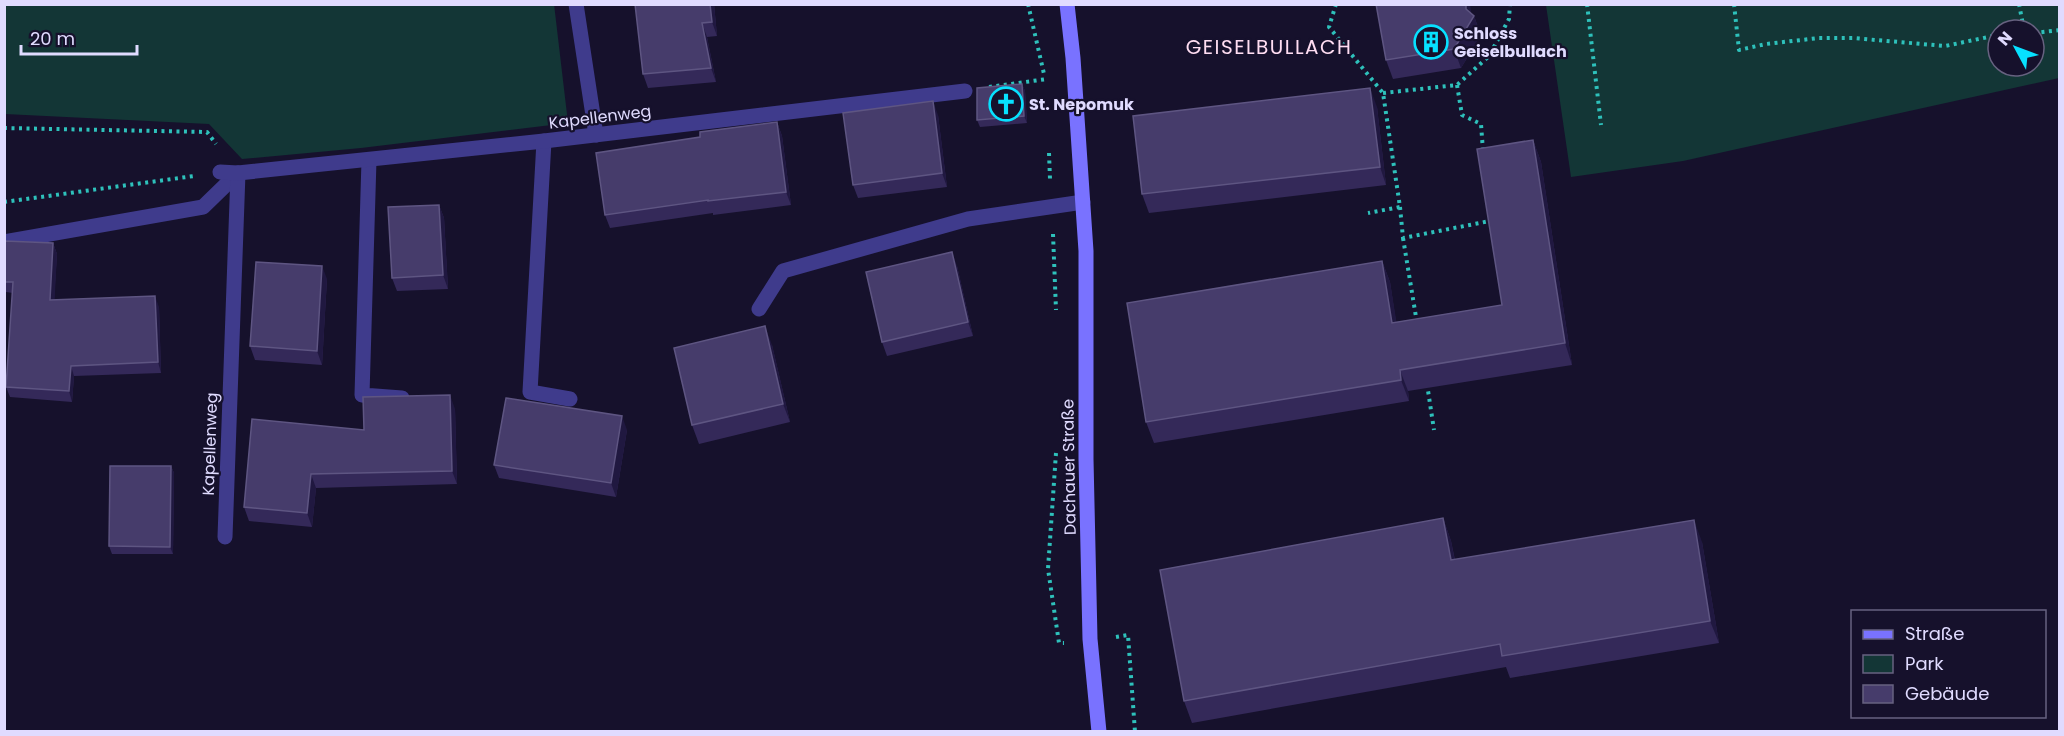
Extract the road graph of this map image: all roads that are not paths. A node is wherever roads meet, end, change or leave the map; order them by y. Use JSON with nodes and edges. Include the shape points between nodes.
{"nodes":[{"id":1,"x":576,"y":4,"type":"edge"},
{"id":2,"x":1067,"y":4,"type":"edge"},
{"id":3,"x":965,"y":91,"type":"road end"},
{"id":4,"x":596,"y":135,"type":"junction"},
{"id":5,"x":544,"y":141,"type":"junction"},
{"id":6,"x":369,"y":160,"type":"junction"},
{"id":7,"x":220,"y":172,"type":"road end"},
{"id":8,"x":238,"y":173,"type":"junction"},
{"id":9,"x":1083,"y":202,"type":"junction"},
{"id":10,"x":4,"y":243,"type":"edge"},
{"id":11,"x":759,"y":309,"type":"dead end"},
{"id":12,"x":570,"y":399,"type":"dead end"},
{"id":13,"x":417,"y":400,"type":"edge"},
{"id":14,"x":225,"y":537,"type":"dead end"},
{"id":15,"x":1099,"y":732,"type":"edge"}],
"edges":[{"from":1,"to":4,"type":"street"},
{"from":2,"to":9,"type":"street","name":"Dachauer Straße"},
{"from":3,"to":4,"type":"street","name":"Kapellenweg"},
{"from":4,"to":5,"type":"street","name":"Kapellenweg"},
{"from":5,"to":6,"type":"street","name":"Kapellenweg"},
{"from":5,"to":12,"type":"street","via":[[530,392]]},
{"from":6,"to":8,"type":"street","name":"Kapellenweg"},
{"from":6,"to":13,"type":"street","via":[[362,395]]},
{"from":7,"to":8,"type":"street","name":"Kapellenweg"},
{"from":8,"to":10,"type":"street","via":[[202,207]]},
{"from":8,"to":14,"type":"street","name":"Kapellenweg"},
{"from":9,"to":11,"type":"street","via":[[968,219],[783,272]]},
{"from":9,"to":15,"type":"street","name":"Dachauer Straße","via":[[1090,639]]}]}
